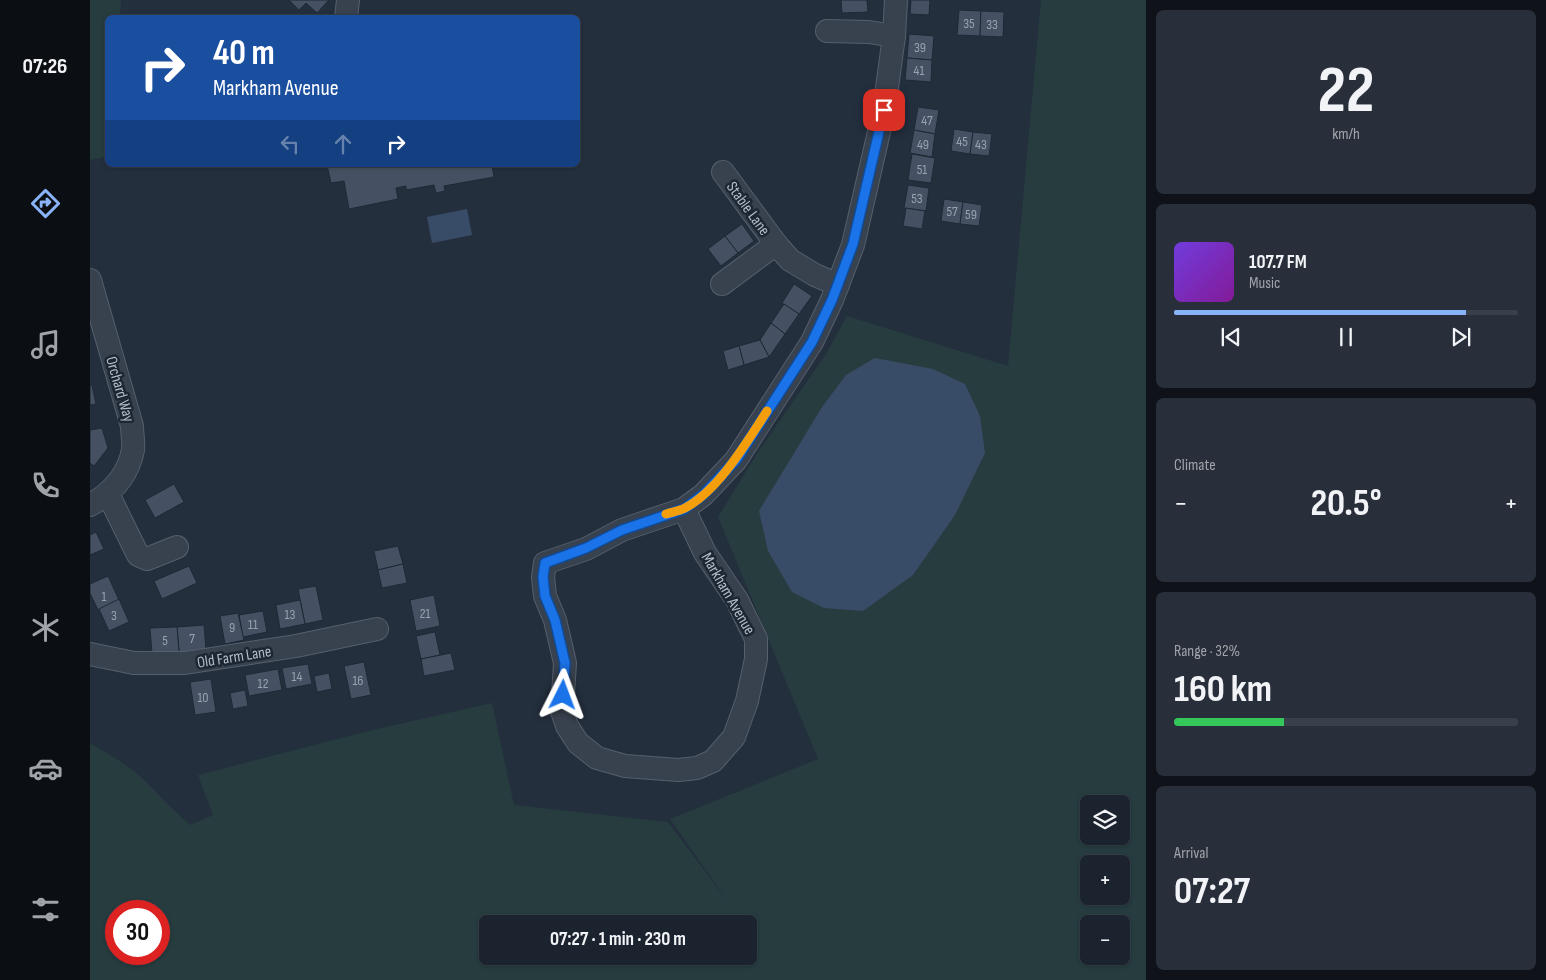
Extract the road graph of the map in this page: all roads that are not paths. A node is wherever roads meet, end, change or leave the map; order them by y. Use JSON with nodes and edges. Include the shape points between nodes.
{"nodes":[{"id":1,"x":348,"y":0,"type":"edge"},
{"id":2,"x":896,"y":0,"type":"edge"},
{"id":3,"x":346,"y":15,"type":"edge"},
{"id":4,"x":827,"y":31,"type":"dead end"},
{"id":5,"x":894,"y":36,"type":"junction"},
{"id":6,"x":723,"y":172,"type":"dead end"},
{"id":7,"x":776,"y":244,"type":"junction"},
{"id":8,"x":90,"y":280,"type":"edge"},
{"id":9,"x":722,"y":284,"type":"dead end"},
{"id":10,"x":838,"y":285,"type":"junction"},
{"id":11,"x":99,"y":500,"type":"edge"},
{"id":12,"x":684,"y":509,"type":"junction"},
{"id":13,"x":177,"y":547,"type":"dead end"},
{"id":14,"x":377,"y":629,"type":"dead end"},
{"id":15,"x":90,"y":654,"type":"edge"}],
"edges":[{"from":1,"to":3,"type":"street"},
{"from":2,"to":5,"type":"street","name":"Markham Avenue"},
{"from":4,"to":5,"type":"street"},
{"from":5,"to":10,"type":"street","name":"Markham Avenue","via":[[884,110],[853,244]]},
{"from":6,"to":7,"type":"street","name":"Stable Lane"},
{"from":7,"to":9,"type":"street","name":"Stable Lane"},
{"from":7,"to":10,"type":"street","name":"Stable Lane","via":[[790,260]]},
{"from":8,"to":11,"type":"street","name":"Orchard Way","via":[[132,426],[133,449],[121,479]]},
{"from":10,"to":12,"type":"street","name":"Markham Avenue","via":[[812,342],[736,460],[704,494]]},
{"from":11,"to":13,"type":"street","name":"Orchard Way","via":[[138,555],[147,559]]},
{"from":12,"to":12,"type":"street","name":"Markham Avenue","via":[[705,553],[737,600],[756,639],[756,659],[747,701],[734,737],[713,761],[697,768],[678,770],[625,766],[597,758],[578,742],[562,711],[565,663],[555,620],[545,596],[545,563],[622,530]]},
{"from":14,"to":15,"type":"street","name":"Old Farm Lane","via":[[296,646],[185,663],[134,663]]}]}
